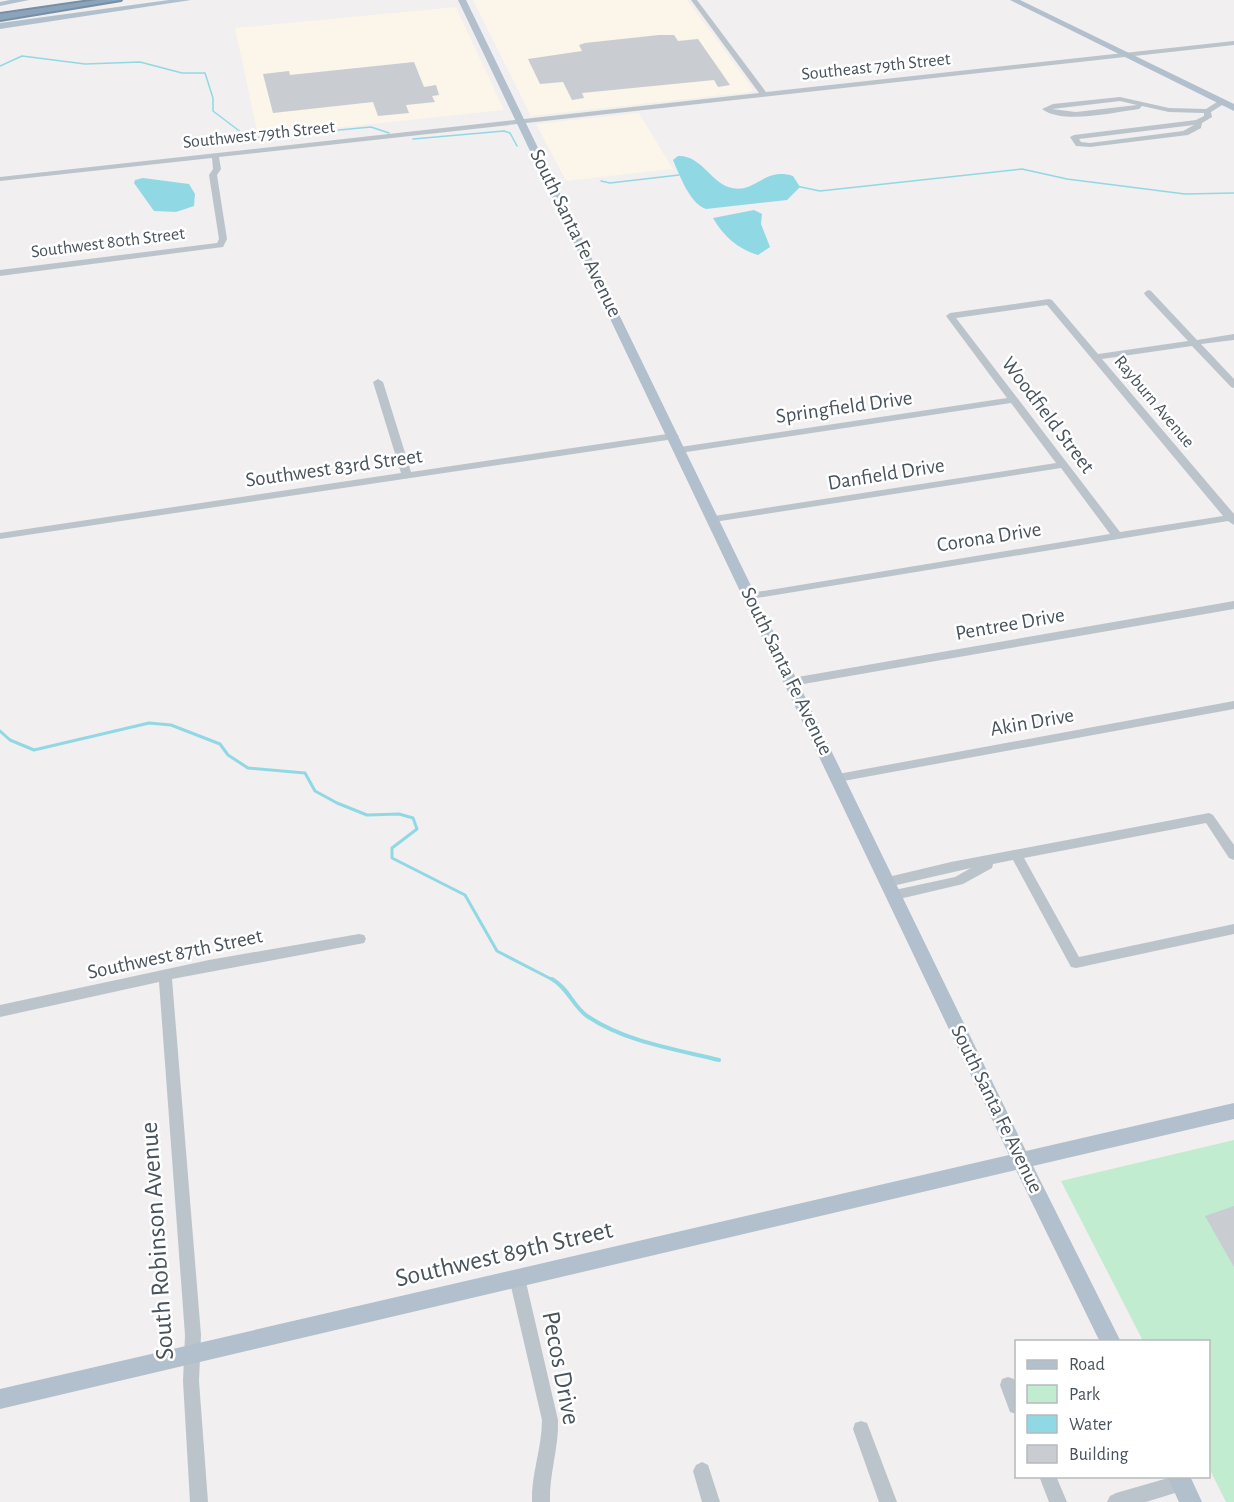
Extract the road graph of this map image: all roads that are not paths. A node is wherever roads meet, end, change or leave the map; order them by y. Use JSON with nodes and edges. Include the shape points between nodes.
{"nodes":[{"id":1,"x":25,"y":0,"type":"edge"},
{"id":2,"x":87,"y":0,"type":"edge"},
{"id":3,"x":116,"y":0,"type":"edge"},
{"id":4,"x":187,"y":0,"type":"edge"},
{"id":5,"x":462,"y":0,"type":"edge"},
{"id":6,"x":694,"y":0,"type":"edge"},
{"id":7,"x":1014,"y":0,"type":"edge"},
{"id":8,"x":1030,"y":0,"type":"edge"},
{"id":9,"x":1,"y":11,"type":"edge"},
{"id":10,"x":0,"y":26,"type":"edge"},
{"id":11,"x":1234,"y":43,"type":"edge"},
{"id":12,"x":1140,"y":53,"type":"junction"},
{"id":13,"x":1126,"y":55,"type":"junction"},
{"id":14,"x":764,"y":95,"type":"junction"},
{"id":15,"x":1234,"y":98,"type":"edge"},
{"id":16,"x":1223,"y":102,"type":"junction"},
{"id":17,"x":1234,"y":108,"type":"edge"},
{"id":18,"x":1046,"y":109,"type":"dead end"},
{"id":19,"x":1207,"y":111,"type":"junction"},
{"id":20,"x":522,"y":122,"type":"junction"},
{"id":21,"x":1075,"y":142,"type":"dead end"},
{"id":22,"x":215,"y":155,"type":"junction"},
{"id":23,"x":206,"y":167,"type":"junction"},
{"id":24,"x":0,"y":179,"type":"edge"},
{"id":25,"x":0,"y":273,"type":"edge"},
{"id":26,"x":1148,"y":293,"type":"dead end"},
{"id":27,"x":1049,"y":303,"type":"joint"},
{"id":28,"x":1234,"y":337,"type":"edge"},
{"id":29,"x":1195,"y":342,"type":"junction"},
{"id":30,"x":1095,"y":357,"type":"junction"},
{"id":31,"x":378,"y":382,"type":"dead end"},
{"id":32,"x":1234,"y":384,"type":"edge"},
{"id":33,"x":1014,"y":400,"type":"junction"},
{"id":34,"x":674,"y":436,"type":"junction"},
{"id":35,"x":680,"y":450,"type":"junction"},
{"id":36,"x":1063,"y":465,"type":"junction"},
{"id":37,"x":407,"y":476,"type":"junction"},
{"id":38,"x":714,"y":519,"type":"junction"},
{"id":39,"x":1233,"y":519,"type":"edge"},
{"id":40,"x":0,"y":536,"type":"edge"},
{"id":41,"x":1117,"y":536,"type":"junction"},
{"id":42,"x":751,"y":596,"type":"junction"},
{"id":43,"x":1234,"y":605,"type":"edge"},
{"id":44,"x":792,"y":682,"type":"junction"},
{"id":45,"x":1234,"y":705,"type":"edge"},
{"id":46,"x":838,"y":778,"type":"junction"},
{"id":47,"x":1234,"y":855,"type":"edge"},
{"id":48,"x":1017,"y":856,"type":"junction"},
{"id":49,"x":892,"y":889,"type":"junction"},
{"id":50,"x":1234,"y":929,"type":"edge"},
{"id":51,"x":359,"y":939,"type":"dead end"},
{"id":52,"x":165,"y":976,"type":"junction"},
{"id":53,"x":0,"y":1011,"type":"edge"},
{"id":54,"x":1234,"y":1111,"type":"edge"},
{"id":55,"x":1021,"y":1161,"type":"junction"},
{"id":56,"x":517,"y":1278,"type":"junction"},
{"id":57,"x":1110,"y":1340,"type":"edge"},
{"id":58,"x":192,"y":1354,"type":"junction"},
{"id":59,"x":1008,"y":1385,"type":"dead end"},
{"id":60,"x":0,"y":1400,"type":"edge"},
{"id":61,"x":1015,"y":1401,"type":"edge"},
{"id":62,"x":861,"y":1429,"type":"dead end"},
{"id":63,"x":702,"y":1471,"type":"dead end"},
{"id":64,"x":1048,"y":1478,"type":"edge"},
{"id":65,"x":1184,"y":1487,"type":"edge"},
{"id":66,"x":199,"y":1502,"type":"edge"},
{"id":67,"x":541,"y":1502,"type":"edge"},
{"id":68,"x":711,"y":1502,"type":"edge"},
{"id":69,"x":888,"y":1502,"type":"edge"},
{"id":70,"x":1058,"y":1502,"type":"edge"},
{"id":71,"x":1116,"y":1502,"type":"edge"}],
"edges":[{"from":1,"to":9,"type":"main road"},
{"from":2,"to":9,"type":"highway"},
{"from":3,"to":9,"type":"highway"},
{"from":4,"to":10,"type":"main road"},
{"from":5,"to":20,"type":"main road","name":"South Santa Fe Avenue"},
{"from":6,"to":14,"type":"street"},
{"from":7,"to":13,"type":"main road"},
{"from":8,"to":12,"type":"main road"},
{"from":11,"to":12,"type":"street","name":"Southeast 79th Street"},
{"from":12,"to":13,"type":"street","name":"Southeast 79th Street"},
{"from":12,"to":15,"type":"main road"},
{"from":13,"to":14,"type":"street","name":"Southeast 79th Street"},
{"from":13,"to":16,"type":"main road"},
{"from":14,"to":20,"type":"street","name":"Southeast 79th Street"},
{"from":16,"to":17,"type":"main road"},
{"from":16,"to":19,"type":"street"},
{"from":18,"to":19,"type":"street","via":[[1051,114],[1066,115],[1146,106]]},
{"from":19,"to":21,"type":"street","via":[[1208,117],[1185,133],[1090,145]]},
{"from":20,"to":22,"type":"street","name":"Southwest 79th Street"},
{"from":20,"to":34,"type":"main road","name":"South Santa Fe Avenue"},
{"from":22,"to":23,"type":"street","name":"Southwest 79th Street"},
{"from":22,"to":23,"type":"street","via":[[217,169]]},
{"from":23,"to":24,"type":"street","name":"Southwest 79th Street"},
{"from":23,"to":25,"type":"street","name":"Southwest 80th Street","via":[[223,239],[220,244]]},
{"from":26,"to":29,"type":"street"},
{"from":27,"to":30,"type":"street","name":"Rayburn Avenue"},
{"from":27,"to":33,"type":"street","name":"Woodfield Street","via":[[950,316]]},
{"from":28,"to":29,"type":"street"},
{"from":29,"to":30,"type":"street"},
{"from":29,"to":32,"type":"street"},
{"from":30,"to":39,"type":"street","name":"Rayburn Avenue"},
{"from":31,"to":37,"type":"street"},
{"from":33,"to":35,"type":"street","name":"Springfield Drive"},
{"from":33,"to":36,"type":"street","name":"Woodfield Street"},
{"from":34,"to":35,"type":"main road","name":"South Santa Fe Avenue"},
{"from":34,"to":37,"type":"street","name":"Southwest 83rd Street"},
{"from":35,"to":38,"type":"main road","name":"South Santa Fe Avenue"},
{"from":36,"to":38,"type":"street","name":"Danfield Drive"},
{"from":36,"to":41,"type":"street","name":"Woodfield Street"},
{"from":37,"to":40,"type":"street","name":"Southwest 83rd Street"},
{"from":38,"to":42,"type":"main road","name":"South Santa Fe Avenue"},
{"from":39,"to":41,"type":"street","name":"Corona Drive"},
{"from":41,"to":42,"type":"street","name":"Corona Drive"},
{"from":42,"to":44,"type":"main road","name":"South Santa Fe Avenue"},
{"from":43,"to":44,"type":"street","name":"Pentree Drive"},
{"from":44,"to":46,"type":"main road","name":"South Santa Fe Avenue"},
{"from":45,"to":46,"type":"street","name":"Akin Drive"},
{"from":46,"to":49,"type":"main road","name":"South Santa Fe Avenue"},
{"from":47,"to":48,"type":"street","via":[[1209,818]]},
{"from":48,"to":49,"type":"street","via":[[996,860],[958,881]]},
{"from":48,"to":50,"type":"street","via":[[1076,963]]},
{"from":49,"to":55,"type":"main road","name":"South Santa Fe Avenue"},
{"from":51,"to":52,"type":"street","name":"Southwest 87th Street"},
{"from":52,"to":53,"type":"street","name":"Southwest 87th Street"},
{"from":52,"to":58,"type":"street","name":"South Robinson Avenue"},
{"from":54,"to":55,"type":"main road","name":"Southwest 89th Street"},
{"from":55,"to":56,"type":"main road","name":"Southwest 89th Street"},
{"from":55,"to":57,"type":"main road","name":"South Santa Fe Avenue"},
{"from":56,"to":58,"type":"main road","name":"Southwest 89th Street"},
{"from":56,"to":67,"type":"street","name":"Pecos Drive","via":[[550,1420]]},
{"from":58,"to":60,"type":"main road","name":"Southwest 89th Street"},
{"from":58,"to":66,"type":"street","name":"South Robinson Avenue"},
{"from":59,"to":61,"type":"street"},
{"from":62,"to":69,"type":"street"},
{"from":63,"to":68,"type":"street"},
{"from":64,"to":70,"type":"street"},
{"from":65,"to":71,"type":"street"}]}
